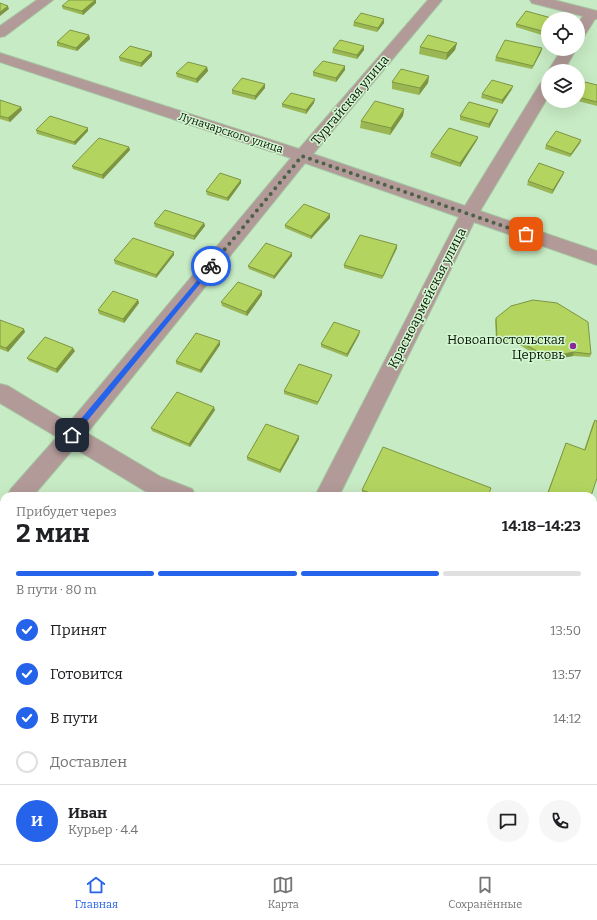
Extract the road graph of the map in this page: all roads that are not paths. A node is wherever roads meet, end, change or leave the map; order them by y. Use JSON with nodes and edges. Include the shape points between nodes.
{"nodes":[{"id":1,"x":46,"y":0,"type":"edge"},
{"id":2,"x":435,"y":0,"type":"edge"},
{"id":3,"x":536,"y":0,"type":"edge"},
{"id":4,"x":594,"y":14,"type":"edge"},
{"id":5,"x":585,"y":26,"type":"edge"},
{"id":6,"x":0,"y":34,"type":"edge"},
{"id":7,"x":0,"y":58,"type":"edge"},
{"id":8,"x":541,"y":96,"type":"edge"},
{"id":9,"x":302,"y":156,"type":"junction"},
{"id":10,"x":469,"y":214,"type":"junction"},
{"id":11,"x":597,"y":258,"type":"edge"},
{"id":12,"x":0,"y":392,"type":"edge"},
{"id":13,"x":72,"y":435,"type":"junction"},
{"id":14,"x":22,"y":492,"type":"edge"},
{"id":15,"x":174,"y":492,"type":"edge"},
{"id":16,"x":329,"y":492,"type":"edge"}],
"edges":[{"from":1,"to":6,"type":"street"},
{"from":2,"to":9,"type":"street","name":"Тургайская улица"},
{"from":3,"to":4,"type":"street"},
{"from":4,"to":5,"type":"street"},
{"from":7,"to":9,"type":"street","name":"Луначарского улица"},
{"from":8,"to":10,"type":"street","name":"Красноармейская улица"},
{"from":9,"to":10,"type":"street","name":"Луначарского улица"},
{"from":9,"to":13,"type":"street","name":"Тургайская улица"},
{"from":10,"to":11,"type":"street","name":"Луначарского улица"},
{"from":10,"to":16,"type":"street","name":"Красноармейская улица"},
{"from":12,"to":13,"type":"street"},
{"from":13,"to":14,"type":"street","name":"Тургайская улица"},
{"from":13,"to":15,"type":"street","via":[[153,484]]}]}
